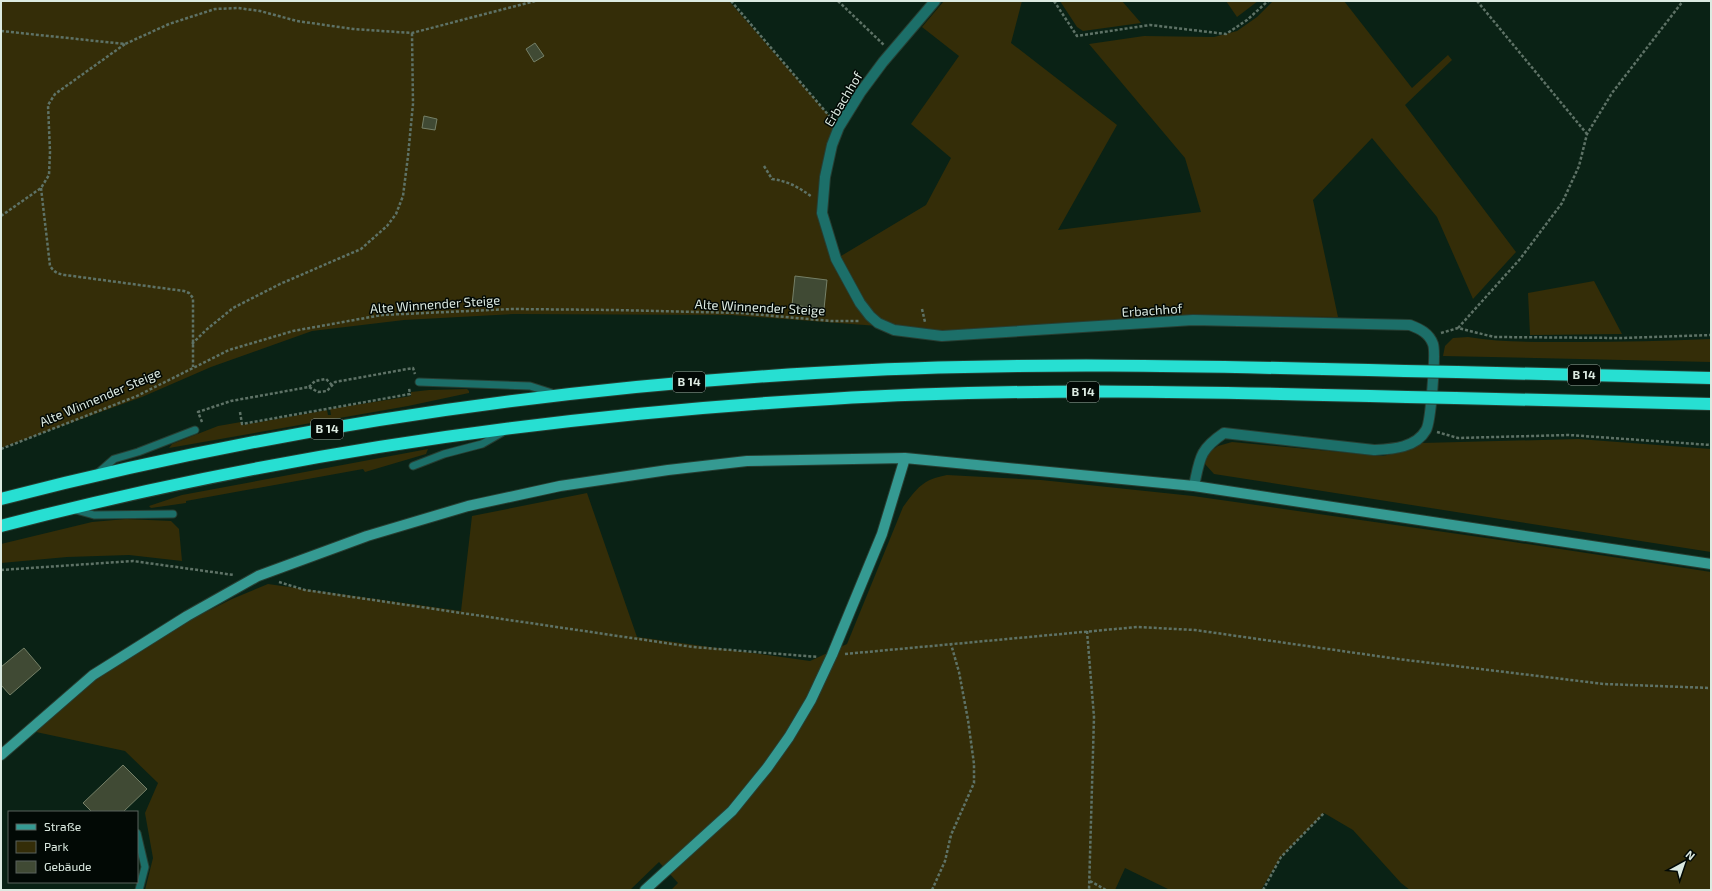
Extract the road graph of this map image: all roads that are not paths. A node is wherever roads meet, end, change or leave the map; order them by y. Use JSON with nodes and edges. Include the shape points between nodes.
{"nodes":[{"id":1,"x":934,"y":1,"type":"edge"},
{"id":2,"x":1711,"y":378,"type":"edge"},
{"id":3,"x":417,"y":380,"type":"road end"},
{"id":4,"x":561,"y":396,"type":"junction"},
{"id":5,"x":1711,"y":404,"type":"edge"},
{"id":6,"x":510,"y":428,"type":"junction"},
{"id":7,"x":195,"y":430,"type":"dead end"},
{"id":8,"x":905,"y":458,"type":"junction"},
{"id":9,"x":413,"y":466,"type":"dead end"},
{"id":10,"x":95,"y":476,"type":"junction"},
{"id":11,"x":1194,"y":486,"type":"junction"},
{"id":12,"x":1,"y":498,"type":"edge"},
{"id":13,"x":70,"y":508,"type":"junction"},
{"id":14,"x":174,"y":514,"type":"dead end"},
{"id":15,"x":1,"y":526,"type":"edge"},
{"id":16,"x":1711,"y":564,"type":"edge"},
{"id":17,"x":1,"y":755,"type":"edge"},
{"id":18,"x":138,"y":837,"type":"edge"},
{"id":19,"x":139,"y":890,"type":"edge"},
{"id":20,"x":645,"y":890,"type":"edge"}],
"edges":[{"from":1,"to":11,"type":"street","name":"Erbachhof","via":[[860,93],[839,127],[825,177],[822,213],[836,258],[860,303],[878,322],[894,330],[942,336],[1192,320],[1410,325],[1422,330],[1429,337],[1434,350],[1430,417],[1426,430],[1418,438],[1398,448],[1374,450],[1224,433],[1212,441],[1201,455]]},
{"from":2,"to":4,"type":"highway","number":"B 14","bridge":true,"via":[[1266,367],[1105,366],[882,370],[735,378]]},
{"from":3,"to":4,"type":"lane","via":[[530,386]]},
{"from":4,"to":10,"type":"highway","number":"B 14","via":[[315,431]]},
{"from":5,"to":6,"type":"highway","number":"B 14","bridge":true,"via":[[1115,392],[973,393],[760,403]]},
{"from":6,"to":9,"type":"lane","via":[[482,444],[444,454]]},
{"from":6,"to":13,"type":"highway","number":"B 14","via":[[323,456]]},
{"from":7,"to":10,"type":"lane","via":[[114,459]]},
{"from":8,"to":11,"type":"street"},
{"from":8,"to":17,"type":"street","via":[[747,461],[668,470],[560,486],[468,506],[381,531],[258,576],[187,616],[93,675]]},
{"from":8,"to":20,"type":"street","via":[[882,534],[832,656],[811,700],[789,737],[768,768],[732,811]]},
{"from":10,"to":12,"type":"highway","number":"B 14"},
{"from":11,"to":16,"type":"street"},
{"from":13,"to":14,"type":"lane","via":[[94,515]]},
{"from":13,"to":15,"type":"highway","number":"B 14"},
{"from":18,"to":19,"type":"lane","via":[[145,867]]}]}
